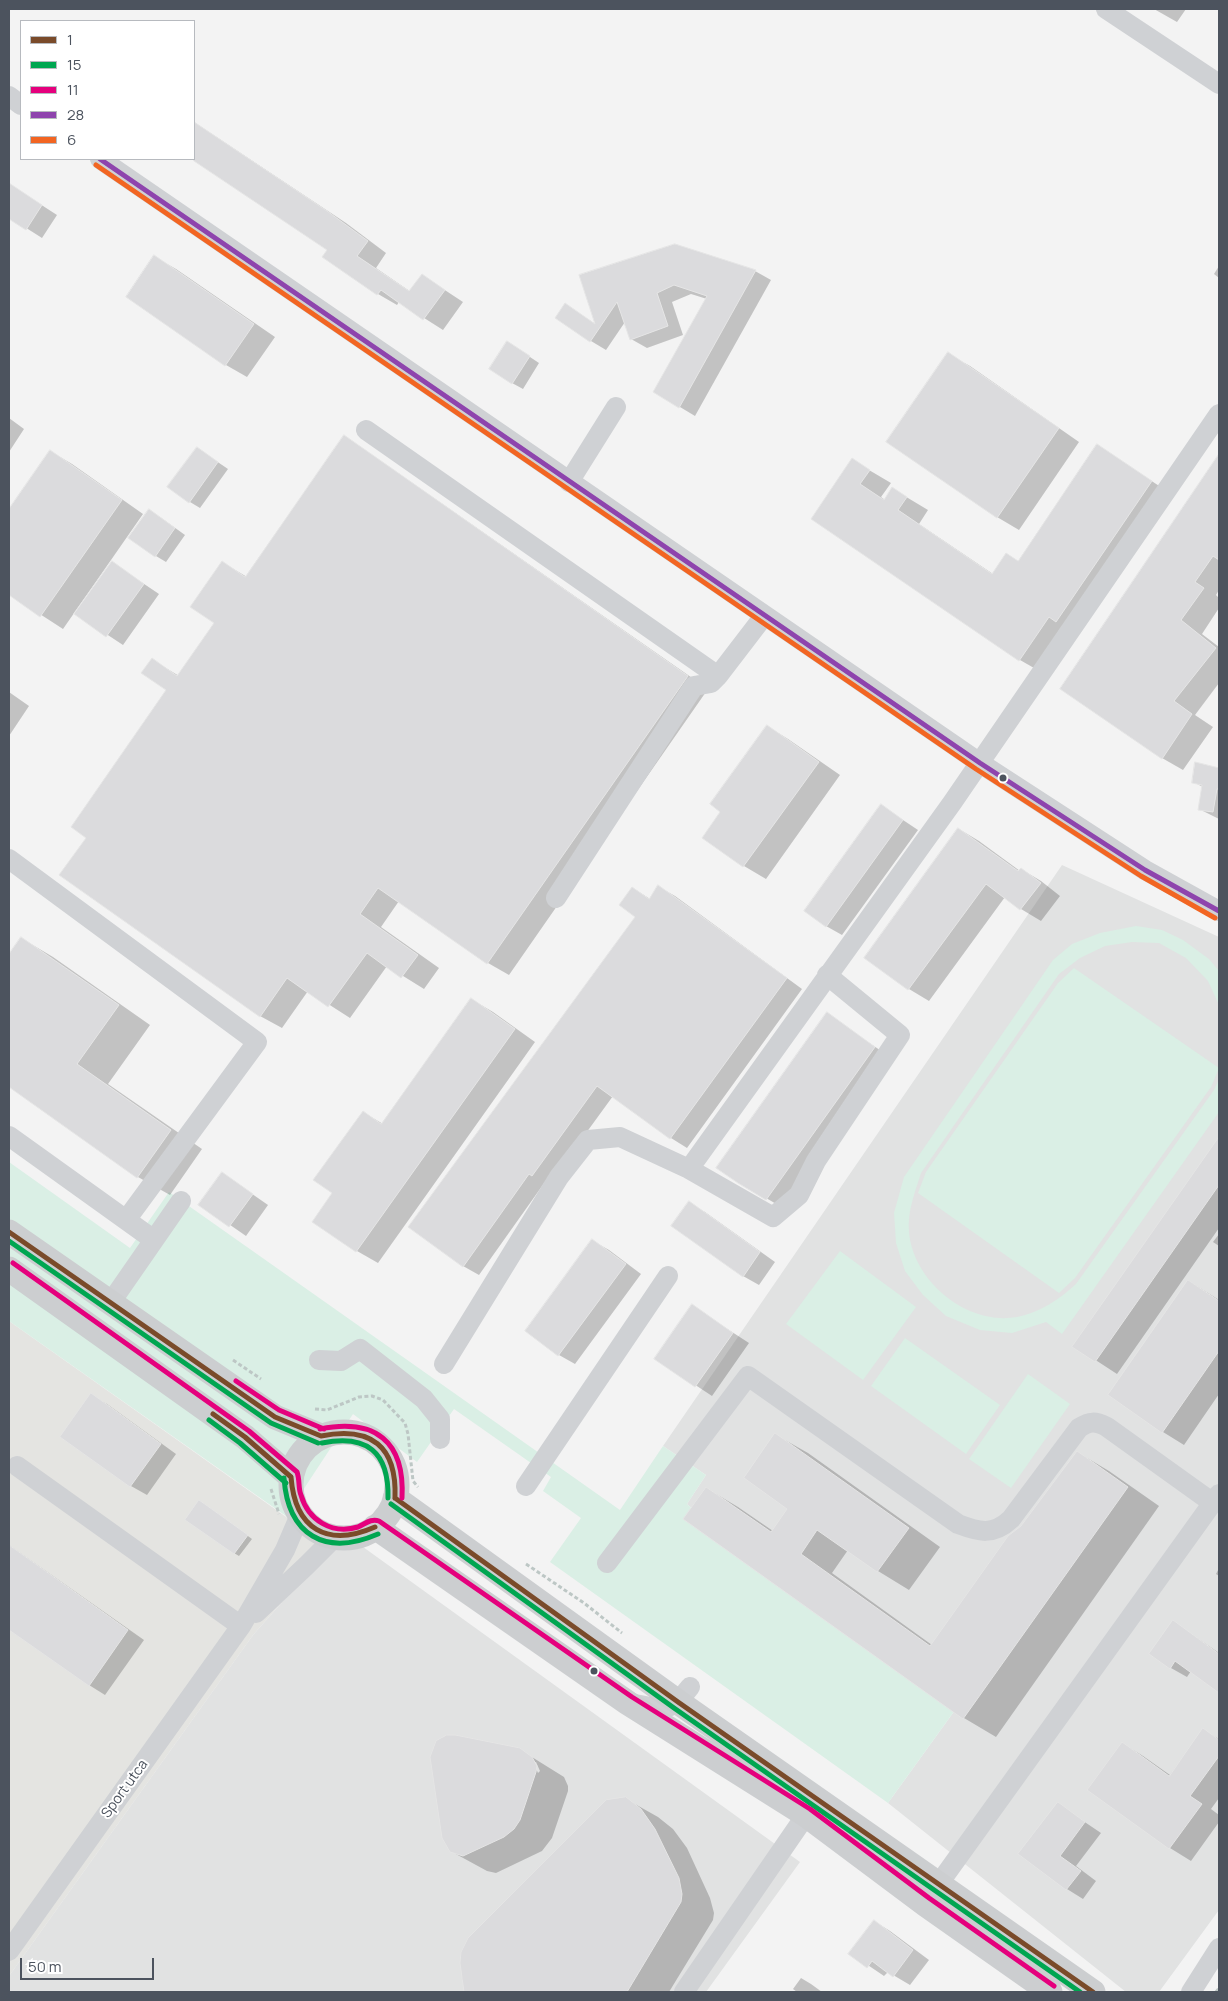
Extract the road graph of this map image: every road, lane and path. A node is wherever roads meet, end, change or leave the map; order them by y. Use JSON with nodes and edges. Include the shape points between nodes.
{"nodes":[{"id":1,"x":1106,"y":9,"type":"edge"},
{"id":2,"x":1219,"y":84,"type":"edge"},
{"id":3,"x":9,"y":96,"type":"edge"},
{"id":4,"x":20,"y":103,"type":"edge"},
{"id":5,"x":101,"y":160,"type":"edge"},
{"id":6,"x":616,"y":407,"type":"dead end"},
{"id":7,"x":1219,"y":414,"type":"edge"},
{"id":8,"x":366,"y":430,"type":"dead end"},
{"id":9,"x":569,"y":482,"type":"junction"},
{"id":10,"x":764,"y":616,"type":"junction"},
{"id":11,"x":718,"y":676,"type":"junction"},
{"id":12,"x":980,"y":763,"type":"junction"},
{"id":13,"x":9,"y":858,"type":"edge"},
{"id":14,"x":556,"y":898,"type":"dead end"},
{"id":15,"x":1219,"y":911,"type":"edge"},
{"id":16,"x":827,"y":974,"type":"junction"},
{"id":17,"x":9,"y":1136,"type":"edge"},
{"id":18,"x":689,"y":1169,"type":"junction"},
{"id":19,"x":181,"y":1201,"type":"dead end"},
{"id":20,"x":126,"y":1220,"type":"junction"},
{"id":21,"x":9,"y":1232,"type":"edge"},
{"id":22,"x":154,"y":1240,"type":"junction"},
{"id":23,"x":9,"y":1269,"type":"edge"},
{"id":24,"x":668,"y":1276,"type":"dead end"},
{"id":25,"x":111,"y":1302,"type":"junction"},
{"id":26,"x":320,"y":1360,"type":"dead end"},
{"id":27,"x":444,"y":1364,"type":"dead end"},
{"id":28,"x":445,"y":1429,"type":"dead end"},
{"id":29,"x":321,"y":1436,"type":"junction"},
{"id":30,"x":17,"y":1466,"type":"dead end"},
{"id":31,"x":280,"y":1480,"type":"junction"},
{"id":32,"x":526,"y":1486,"type":"dead end"},
{"id":33,"x":395,"y":1498,"type":"junction"},
{"id":34,"x":1216,"y":1498,"type":"edge"},
{"id":35,"x":290,"y":1516,"type":"junction"},
{"id":36,"x":375,"y":1527,"type":"junction"},
{"id":37,"x":334,"y":1537,"type":"junction"},
{"id":38,"x":607,"y":1563,"type":"dead end"},
{"id":39,"x":242,"y":1626,"type":"junction"},
{"id":40,"x":684,"y":1695,"type":"junction"},
{"id":41,"x":628,"y":1703,"type":"junction"},
{"id":42,"x":806,"y":1815,"type":"junction"},
{"id":43,"x":939,"y":1884,"type":"junction"},
{"id":44,"x":924,"y":1904,"type":"junction"},
{"id":45,"x":1219,"y":1948,"type":"edge"},
{"id":46,"x":9,"y":1951,"type":"edge"},
{"id":47,"x":1219,"y":1988,"type":"edge"},
{"id":48,"x":684,"y":1992,"type":"edge"},
{"id":49,"x":1050,"y":1992,"type":"edge"},
{"id":50,"x":1093,"y":1992,"type":"edge"},
{"id":51,"x":1190,"y":1992,"type":"edge"},
{"id":52,"x":1216,"y":1992,"type":"edge"}],
"edges":[{"from":1,"to":2,"type":"street"},
{"from":3,"to":4,"type":"street"},
{"from":5,"to":9,"type":"street"},
{"from":6,"to":9,"type":"street"},
{"from":7,"to":12,"type":"street"},
{"from":8,"to":11,"type":"street"},
{"from":9,"to":10,"type":"street"},
{"from":10,"to":11,"type":"street"},
{"from":10,"to":12,"type":"street"},
{"from":11,"to":14,"type":"street","via":[[711,683],[694,686]]},
{"from":12,"to":15,"type":"street","via":[[1145,870]]},
{"from":12,"to":16,"type":"street"},
{"from":13,"to":20,"type":"street","via":[[257,1042]]},
{"from":16,"to":18,"type":"street"},
{"from":16,"to":18,"type":"street","via":[[900,1035],[816,1162],[799,1195],[773,1217]]},
{"from":17,"to":20,"type":"street"},
{"from":18,"to":27,"type":"street","via":[[620,1137],[588,1140],[559,1177]]},
{"from":19,"to":22,"type":"street"},
{"from":20,"to":22,"type":"street"},
{"from":21,"to":25,"type":"main road"},
{"from":22,"to":25,"type":"street"},
{"from":23,"to":31,"type":"main road","via":[[245,1437]]},
{"from":24,"to":32,"type":"street"},
{"from":25,"to":29,"type":"main road","via":[[275,1416]]},
{"from":26,"to":28,"type":"street","via":[[340,1361],[360,1349],[424,1400]]},
{"from":29,"to":31,"type":"main road","via":[[301,1453],[294,1467]]},
{"from":29,"to":33,"type":"main road","via":[[334,1432],[354,1433],[372,1440],[390,1460],[395,1472]]},
{"from":30,"to":39,"type":"street"},
{"from":31,"to":35,"type":"path"},
{"from":31,"to":35,"type":"main road","via":[[293,1501]]},
{"from":33,"to":36,"type":"main road","via":[[384,1519]]},
{"from":33,"to":40,"type":"main road"},
{"from":34,"to":38,"type":"street","via":[[1107,1427],[1089,1422],[1079,1428],[1007,1524],[993,1531],[972,1530],[958,1524],[748,1376]]},
{"from":34,"to":43,"type":"street"},
{"from":35,"to":37,"type":"main road"},
{"from":35,"to":39,"type":"street","via":[[285,1550]]},
{"from":36,"to":37,"type":"main road","via":[[356,1536]]},
{"from":36,"to":41,"type":"main road"},
{"from":37,"to":39,"type":"street"},
{"from":39,"to":46,"type":"street","name":"Sport utca"},
{"from":40,"to":41,"type":"street","via":[[662,1709]]},
{"from":40,"to":43,"type":"main road"},
{"from":41,"to":42,"type":"main road"},
{"from":42,"to":44,"type":"main road"},
{"from":42,"to":48,"type":"street"},
{"from":43,"to":44,"type":"street"},
{"from":43,"to":50,"type":"main road"},
{"from":44,"to":49,"type":"main road"},
{"from":45,"to":51,"type":"street"},
{"from":47,"to":52,"type":"path"}]}
